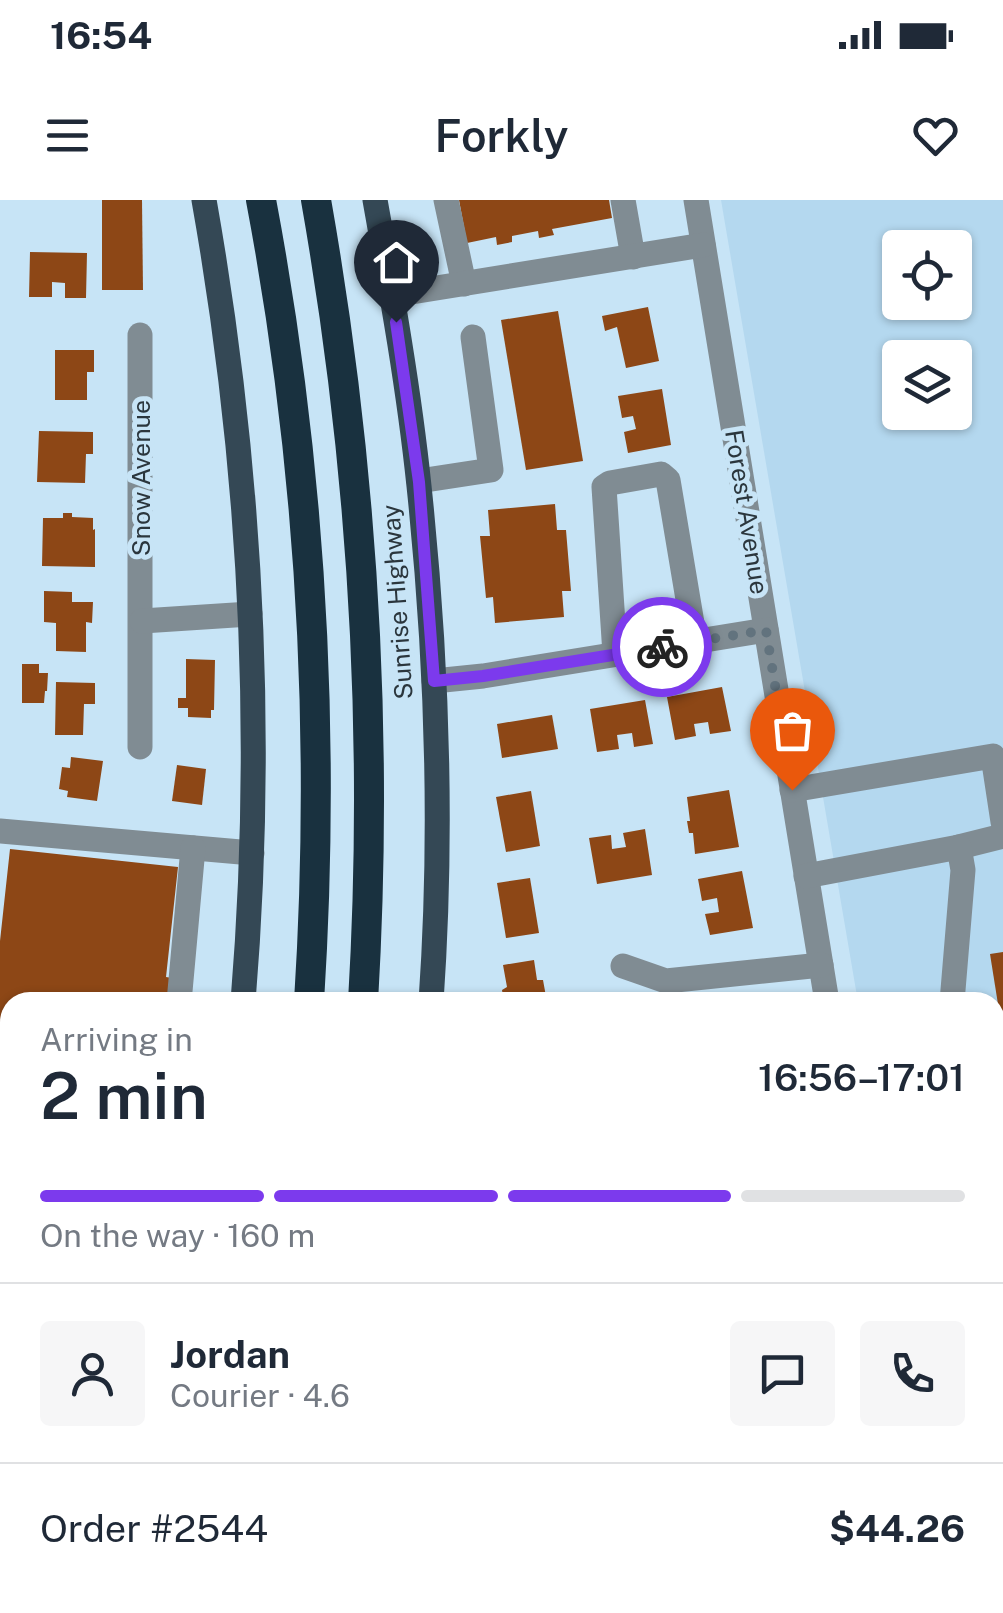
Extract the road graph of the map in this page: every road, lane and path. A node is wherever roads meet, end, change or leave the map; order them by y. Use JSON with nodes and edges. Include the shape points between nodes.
{"nodes":[{"id":1,"x":204,"y":200,"type":"edge"},
{"id":2,"x":261,"y":200,"type":"edge"},
{"id":3,"x":316,"y":200,"type":"edge"},
{"id":4,"x":375,"y":200,"type":"edge"},
{"id":5,"x":446,"y":200,"type":"edge"},
{"id":6,"x":623,"y":200,"type":"edge"},
{"id":7,"x":696,"y":200,"type":"edge"},
{"id":8,"x":703,"y":245,"type":"junction"},
{"id":9,"x":632,"y":257,"type":"junction"},
{"id":10,"x":464,"y":284,"type":"junction"},
{"id":11,"x":392,"y":296,"type":"junction"},
{"id":12,"x":140,"y":336,"type":"dead end"},
{"id":13,"x":474,"y":337,"type":"dead end"},
{"id":14,"x":419,"y":482,"type":"junction"},
{"id":15,"x":250,"y":614,"type":"junction"},
{"id":16,"x":142,"y":621,"type":"junction"},
{"id":17,"x":766,"y":630,"type":"junction"},
{"id":18,"x":695,"y":641,"type":"junction"},
{"id":19,"x":615,"y":654,"type":"junction"},
{"id":20,"x":434,"y":681,"type":"junction"},
{"id":21,"x":140,"y":747,"type":"dead end"},
{"id":22,"x":792,"y":790,"type":"junction"},
{"id":23,"x":1003,"y":822,"type":"edge"},
{"id":24,"x":0,"y":831,"type":"edge"},
{"id":25,"x":1003,"y":836,"type":"edge"},
{"id":26,"x":959,"y":847,"type":"junction"},
{"id":27,"x":192,"y":848,"type":"junction"},
{"id":28,"x":252,"y":852,"type":"junction"},
{"id":29,"x":806,"y":876,"type":"junction"},
{"id":30,"x":821,"y":965,"type":"junction"},
{"id":31,"x":623,"y":966,"type":"dead end"},
{"id":32,"x":180,"y":992,"type":"edge"},
{"id":33,"x":245,"y":992,"type":"edge"},
{"id":34,"x":308,"y":992,"type":"edge"},
{"id":35,"x":364,"y":992,"type":"edge"},
{"id":36,"x":431,"y":992,"type":"edge"},
{"id":37,"x":826,"y":992,"type":"edge"},
{"id":38,"x":953,"y":992,"type":"edge"}],
"edges":[{"from":1,"to":15,"type":"main road","via":[[232,388]]},
{"from":2,"to":34,"type":"highway","via":[[292,400],[309,585],[315,793]]},
{"from":3,"to":35,"type":"highway","name":"Sunrise Highway","via":[[350,426],[364,599],[370,719]]},
{"from":4,"to":11,"type":"main road","name":"Sunrise Highway"},
{"from":5,"to":10,"type":"street"},
{"from":6,"to":9,"type":"street"},
{"from":7,"to":8,"type":"street","name":"Forest Avenue"},
{"from":8,"to":9,"type":"street"},
{"from":8,"to":17,"type":"street","name":"Forest Avenue"},
{"from":9,"to":10,"type":"street"},
{"from":10,"to":11,"type":"street"},
{"from":11,"to":14,"type":"main road","name":"Sunrise Highway"},
{"from":12,"to":16,"type":"street","name":"Snow Avenue"},
{"from":13,"to":14,"type":"street","via":[[490,470]]},
{"from":14,"to":20,"type":"main road","name":"Sunrise Highway"},
{"from":15,"to":16,"type":"street"},
{"from":15,"to":28,"type":"main road"},
{"from":16,"to":21,"type":"street","name":"Snow Avenue"},
{"from":17,"to":18,"type":"street"},
{"from":17,"to":22,"type":"street","name":"Forest Avenue"},
{"from":18,"to":19,"type":"street"},
{"from":18,"to":19,"type":"street","via":[[668,480],[660,474],[610,482],[604,487]]},
{"from":19,"to":20,"type":"street"},
{"from":20,"to":36,"type":"main road","name":"Sunrise Highway"},
{"from":22,"to":23,"type":"street","via":[[992,756]]},
{"from":22,"to":29,"type":"street","name":"Forest Avenue"},
{"from":24,"to":27,"type":"street"},
{"from":25,"to":26,"type":"street"},
{"from":26,"to":29,"type":"street"},
{"from":26,"to":38,"type":"street"},
{"from":27,"to":28,"type":"street"},
{"from":27,"to":32,"type":"street"},
{"from":28,"to":33,"type":"main road"},
{"from":29,"to":30,"type":"street","name":"Forest Avenue"},
{"from":30,"to":31,"type":"street","via":[[666,981]]},
{"from":30,"to":37,"type":"street","name":"Forest Avenue"}]}
